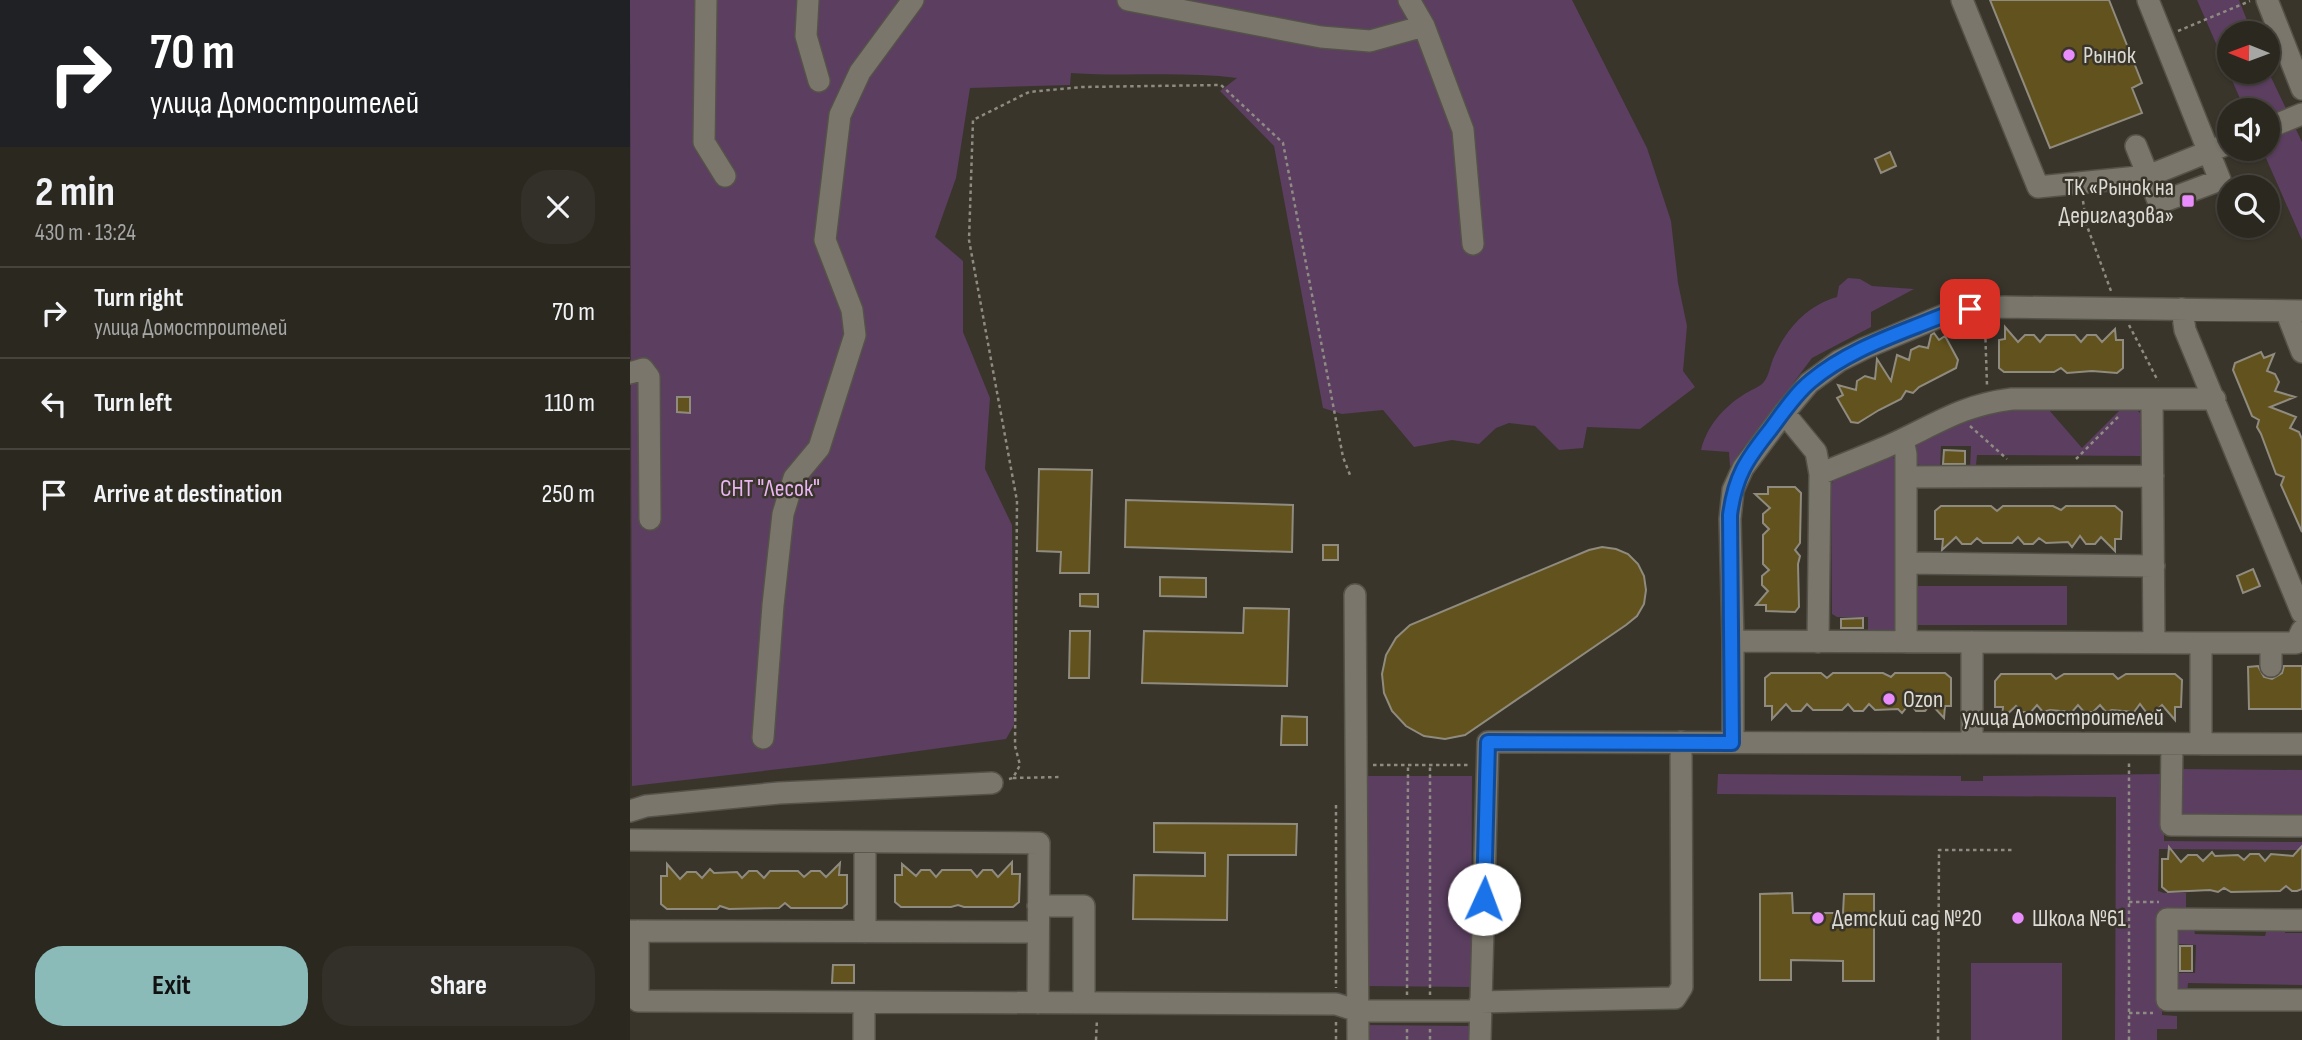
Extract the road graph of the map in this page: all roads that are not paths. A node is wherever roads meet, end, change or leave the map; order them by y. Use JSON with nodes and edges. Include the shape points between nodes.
{"nodes":[{"id":1,"x":706,"y":0,"type":"edge"},
{"id":2,"x":808,"y":0,"type":"edge"},
{"id":3,"x":913,"y":0,"type":"edge"},
{"id":4,"x":1128,"y":0,"type":"edge"},
{"id":5,"x":1409,"y":0,"type":"edge"},
{"id":6,"x":1962,"y":0,"type":"edge"},
{"id":7,"x":2148,"y":0,"type":"edge"},
{"id":8,"x":2267,"y":0,"type":"edge"},
{"id":9,"x":1424,"y":26,"type":"junction"},
{"id":10,"x":819,"y":81,"type":"dead end"},
{"id":11,"x":2302,"y":89,"type":"edge"},
{"id":12,"x":2302,"y":114,"type":"edge"},
{"id":13,"x":2280,"y":123,"type":"edge"},
{"id":14,"x":2136,"y":146,"type":"dead end"},
{"id":15,"x":2217,"y":148,"type":"edge"},
{"id":16,"x":2208,"y":152,"type":"junction"},
{"id":17,"x":725,"y":176,"type":"dead end"},
{"id":18,"x":2148,"y":176,"type":"junction"},
{"id":19,"x":1473,"y":244,"type":"dead end"},
{"id":20,"x":2182,"y":309,"type":"junction"},
{"id":21,"x":2294,"y":311,"type":"edge"},
{"id":22,"x":2302,"y":352,"type":"edge"},
{"id":23,"x":630,"y":373,"type":"edge"},
{"id":24,"x":2215,"y":399,"type":"junction"},
{"id":25,"x":2144,"y":400,"type":"junction"},
{"id":26,"x":1784,"y":412,"type":"junction"},
{"id":27,"x":1903,"y":439,"type":"junction"},
{"id":28,"x":1820,"y":474,"type":"junction"},
{"id":29,"x":2153,"y":476,"type":"junction"},
{"id":30,"x":1906,"y":477,"type":"junction"},
{"id":31,"x":650,"y":519,"type":"dead end"},
{"id":32,"x":1906,"y":563,"type":"junction"},
{"id":33,"x":2154,"y":566,"type":"junction"},
{"id":34,"x":1355,"y":595,"type":"dead end"},
{"id":35,"x":2301,"y":621,"type":"edge"},
{"id":36,"x":1733,"y":641,"type":"junction"},
{"id":37,"x":1818,"y":642,"type":"junction"},
{"id":38,"x":1906,"y":642,"type":"junction"},
{"id":39,"x":1972,"y":642,"type":"junction"},
{"id":40,"x":2154,"y":643,"type":"junction"},
{"id":41,"x":2201,"y":643,"type":"junction"},
{"id":42,"x":2271,"y":643,"type":"junction"},
{"id":43,"x":2271,"y":666,"type":"dead end"},
{"id":44,"x":763,"y":738,"type":"dead end"},
{"id":45,"x":1681,"y":742,"type":"junction"},
{"id":46,"x":1732,"y":743,"type":"junction"},
{"id":47,"x":1972,"y":743,"type":"junction"},
{"id":48,"x":2172,"y":744,"type":"junction"},
{"id":49,"x":2201,"y":744,"type":"junction"},
{"id":50,"x":2302,"y":744,"type":"edge"},
{"id":51,"x":1003,"y":780,"type":"road end"},
{"id":52,"x":630,"y":811,"type":"edge"},
{"id":53,"x":2302,"y":825,"type":"edge"},
{"id":54,"x":630,"y":840,"type":"edge"},
{"id":55,"x":865,"y":842,"type":"junction"},
{"id":56,"x":1038,"y":906,"type":"junction"},
{"id":57,"x":2302,"y":920,"type":"edge"},
{"id":58,"x":634,"y":931,"type":"edge"},
{"id":59,"x":865,"y":932,"type":"junction"},
{"id":60,"x":1038,"y":932,"type":"junction"},
{"id":61,"x":2302,"y":1000,"type":"edge"},
{"id":62,"x":864,"y":1002,"type":"junction"},
{"id":63,"x":1038,"y":1003,"type":"junction"},
{"id":64,"x":1084,"y":1003,"type":"junction"},
{"id":65,"x":1480,"y":1007,"type":"junction"},
{"id":66,"x":1358,"y":1011,"type":"junction"},
{"id":67,"x":864,"y":1040,"type":"edge"},
{"id":68,"x":1358,"y":1040,"type":"edge"},
{"id":69,"x":1480,"y":1040,"type":"edge"}],
"edges":[{"from":1,"to":17,"type":"street","via":[[704,142]]},
{"from":2,"to":10,"type":"street","via":[[806,36]]},
{"from":3,"to":44,"type":"street","via":[[860,72],[840,116],[825,240],[852,310],[855,335],[819,448],[794,478],[783,514]]},
{"from":4,"to":9,"type":"street","via":[[1333,38],[1370,41]]},
{"from":5,"to":9,"type":"street"},
{"from":6,"to":18,"type":"street","via":[[2038,187]]},
{"from":7,"to":16,"type":"street"},
{"from":8,"to":11,"type":"street"},
{"from":9,"to":19,"type":"street","via":[[1463,130]]},
{"from":12,"to":13,"type":"street"},
{"from":14,"to":18,"type":"street"},
{"from":15,"to":16,"type":"street"},
{"from":16,"to":18,"type":"street"},
{"from":16,"to":18,"type":"street","via":[[2220,180],[2159,203]]},
{"from":20,"to":21,"type":"street"},
{"from":20,"to":24,"type":"street","via":[[2185,330]]},
{"from":20,"to":26,"type":"street","via":[[1956,310],[1839,362],[1809,383]]},
{"from":21,"to":22,"type":"street"},
{"from":23,"to":31,"type":"street","via":[[643,369],[649,377]]},
{"from":24,"to":25,"type":"street"},
{"from":24,"to":35,"type":"street"},
{"from":25,"to":27,"type":"street","via":[[1988,402]]},
{"from":25,"to":29,"type":"street"},
{"from":26,"to":28,"type":"street","via":[[1816,452]]},
{"from":26,"to":36,"type":"street","via":[[1743,468],[1733,490]]},
{"from":27,"to":28,"type":"street"},
{"from":27,"to":30,"type":"street"},
{"from":28,"to":37,"type":"street"},
{"from":29,"to":30,"type":"street"},
{"from":29,"to":33,"type":"street"},
{"from":30,"to":32,"type":"street"},
{"from":32,"to":33,"type":"street"},
{"from":32,"to":38,"type":"street"},
{"from":33,"to":40,"type":"street"},
{"from":34,"to":66,"type":"street"},
{"from":35,"to":42,"type":"street","via":[[2295,643]]},
{"from":36,"to":37,"type":"street"},
{"from":36,"to":46,"type":"street"},
{"from":37,"to":38,"type":"street"},
{"from":38,"to":39,"type":"street"},
{"from":39,"to":40,"type":"street"},
{"from":39,"to":47,"type":"street"},
{"from":40,"to":41,"type":"street"},
{"from":41,"to":42,"type":"street"},
{"from":41,"to":49,"type":"street"},
{"from":42,"to":43,"type":"street"},
{"from":45,"to":46,"type":"street","name":"улица Домостроителей"},
{"from":45,"to":65,"type":"street","via":[[1679,994],[1675,998]]},
{"from":45,"to":65,"type":"street","name":"улица Домостроителей","via":[[1488,742]]},
{"from":46,"to":47,"type":"street","name":"улица Домостроителей"},
{"from":47,"to":48,"type":"street","name":"улица Домостроителей"},
{"from":48,"to":49,"type":"street","name":"улица Домостроителей"},
{"from":48,"to":53,"type":"street","via":[[2171,825]]},
{"from":49,"to":50,"type":"street","name":"улица Домостроителей"},
{"from":51,"to":52,"type":"street","via":[[779,793]]},
{"from":54,"to":55,"type":"street"},
{"from":55,"to":56,"type":"street","via":[[1039,843]]},
{"from":55,"to":59,"type":"street"},
{"from":56,"to":60,"type":"street"},
{"from":56,"to":64,"type":"street","via":[[1084,906]]},
{"from":57,"to":61,"type":"street","via":[[2167,919],[2167,1000]]},
{"from":58,"to":59,"type":"street"},
{"from":58,"to":62,"type":"street","via":[[638,1001]]},
{"from":59,"to":60,"type":"street"},
{"from":60,"to":63,"type":"street"},
{"from":62,"to":63,"type":"street"},
{"from":62,"to":67,"type":"street"},
{"from":63,"to":64,"type":"street"},
{"from":64,"to":66,"type":"street","via":[[1336,1004]]},
{"from":65,"to":66,"type":"street"},
{"from":65,"to":69,"type":"street"},
{"from":66,"to":68,"type":"street"}]}
